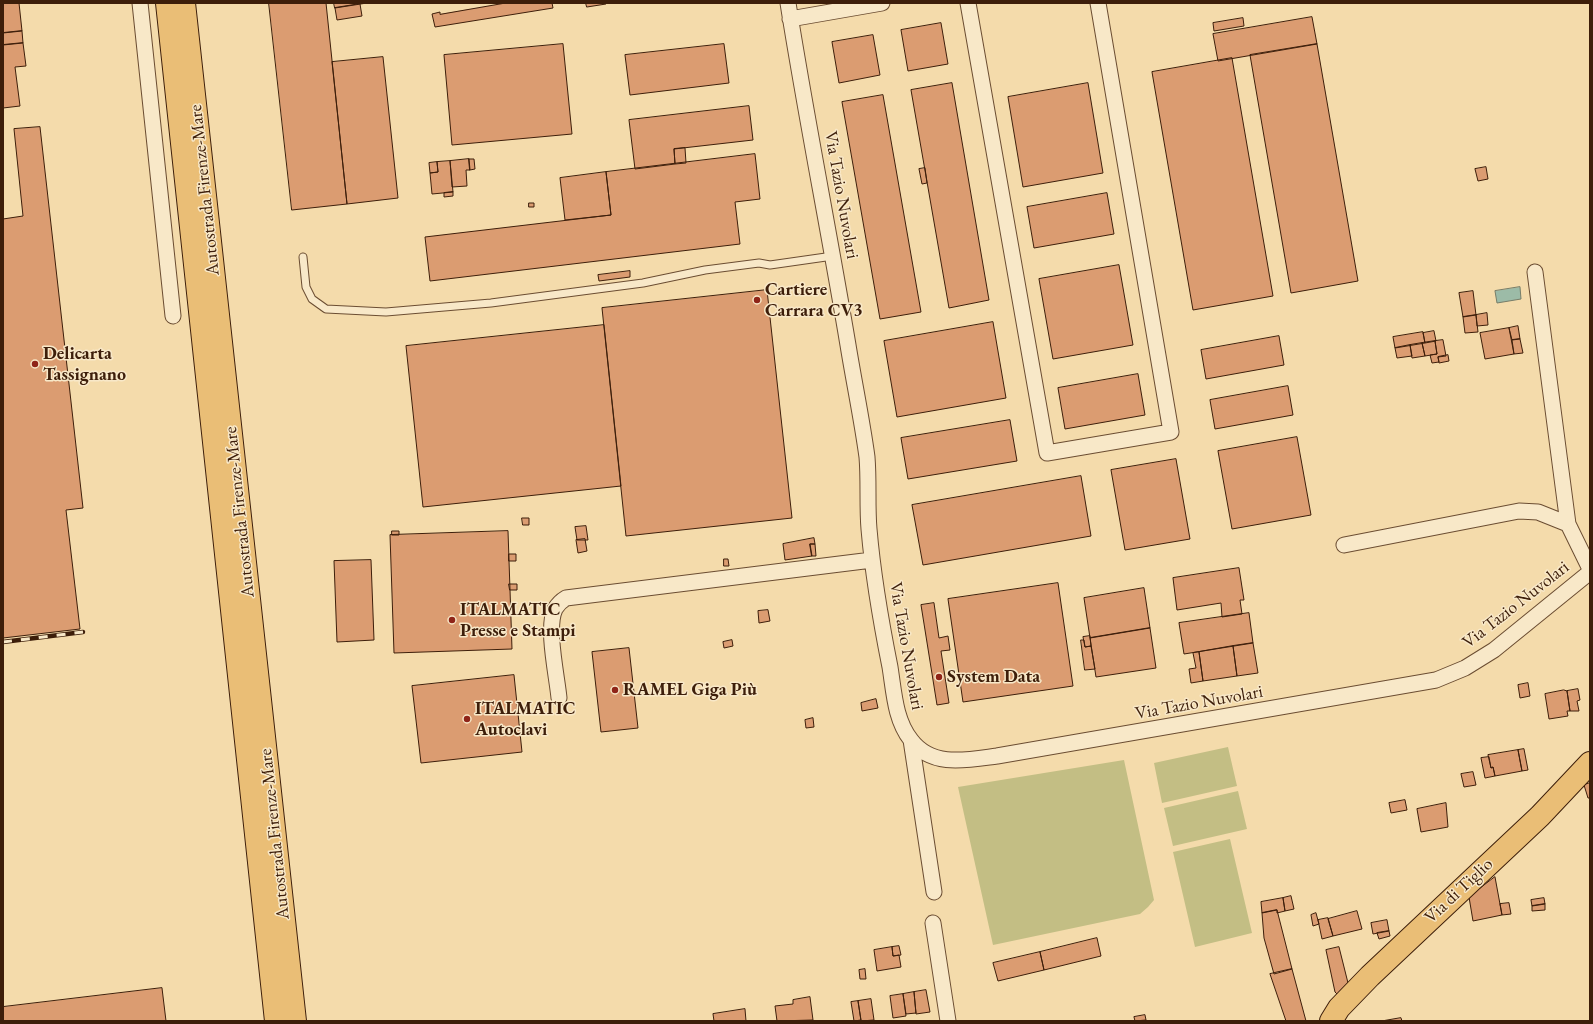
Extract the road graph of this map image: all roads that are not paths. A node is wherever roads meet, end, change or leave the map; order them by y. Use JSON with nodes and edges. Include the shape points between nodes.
{"nodes":[{"id":1,"x":140,"y":3,"type":"edge"},
{"id":2,"x":167,"y":3,"type":"edge"},
{"id":3,"x":184,"y":3,"type":"edge"},
{"id":4,"x":788,"y":3,"type":"edge"},
{"id":5,"x":882,"y":3,"type":"edge"},
{"id":6,"x":968,"y":3,"type":"edge"},
{"id":7,"x":1098,"y":3,"type":"edge"},
{"id":8,"x":790,"y":18,"type":"junction"},
{"id":9,"x":833,"y":256,"type":"junction"},
{"id":10,"x":303,"y":257,"type":"dead end"},
{"id":11,"x":1535,"y":272,"type":"dead end"},
{"id":12,"x":174,"y":316,"type":"dead end"},
{"id":13,"x":1568,"y":524,"type":"junction"},
{"id":14,"x":1344,"y":545,"type":"dead end"},
{"id":15,"x":872,"y":560,"type":"junction"},
{"id":16,"x":1590,"y":571,"type":"edge"},
{"id":17,"x":559,"y":698,"type":"dead end"},
{"id":18,"x":911,"y":740,"type":"junction"},
{"id":19,"x":1590,"y":763,"type":"edge"},
{"id":20,"x":934,"y":892,"type":"dead end"},
{"id":21,"x":933,"y":923,"type":"dead end"},
{"id":22,"x":276,"y":1021,"type":"edge"},
{"id":23,"x":295,"y":1021,"type":"edge"},
{"id":24,"x":948,"y":1021,"type":"edge"},
{"id":25,"x":1331,"y":1021,"type":"edge"}],
"edges":[{"from":1,"to":12,"type":"street"},
{"from":2,"to":22,"type":"main road","name":"Autostrada Firenze-Mare"},
{"from":3,"to":23,"type":"main road","name":"Autostrada Firenze-Mare"},
{"from":4,"to":8,"type":"street","name":"Via Tazio Nuvolari"},
{"from":5,"to":8,"type":"street"},
{"from":6,"to":7,"type":"street","via":[[1047,452],[1172,432]]},
{"from":8,"to":9,"type":"street","name":"Via Tazio Nuvolari"},
{"from":9,"to":10,"type":"lane","via":[[770,265],[759,263],[704,270],[643,282],[491,303],[386,312],[326,309],[312,299],[306,287]]},
{"from":9,"to":15,"type":"street","name":"Via Tazio Nuvolari","via":[[867,459]]},
{"from":11,"to":13,"type":"street"},
{"from":13,"to":14,"type":"street","via":[[1538,512],[1519,511]]},
{"from":13,"to":16,"type":"street"},
{"from":15,"to":17,"type":"street","via":[[566,598],[560,602],[553,616],[552,639]]},
{"from":15,"to":18,"type":"street","name":"Via Tazio Nuvolari","via":[[897,709],[900,721]]},
{"from":16,"to":18,"type":"street","name":"Via Tazio Nuvolari","via":[[1494,650],[1465,668],[1436,680],[1151,731],[962,761],[948,761],[931,756],[920,750]]},
{"from":18,"to":20,"type":"street"},
{"from":19,"to":25,"type":"main road","name":"Via di Tiglio","via":[[1540,816],[1370,976],[1339,1008]]},
{"from":21,"to":24,"type":"street"}]}
